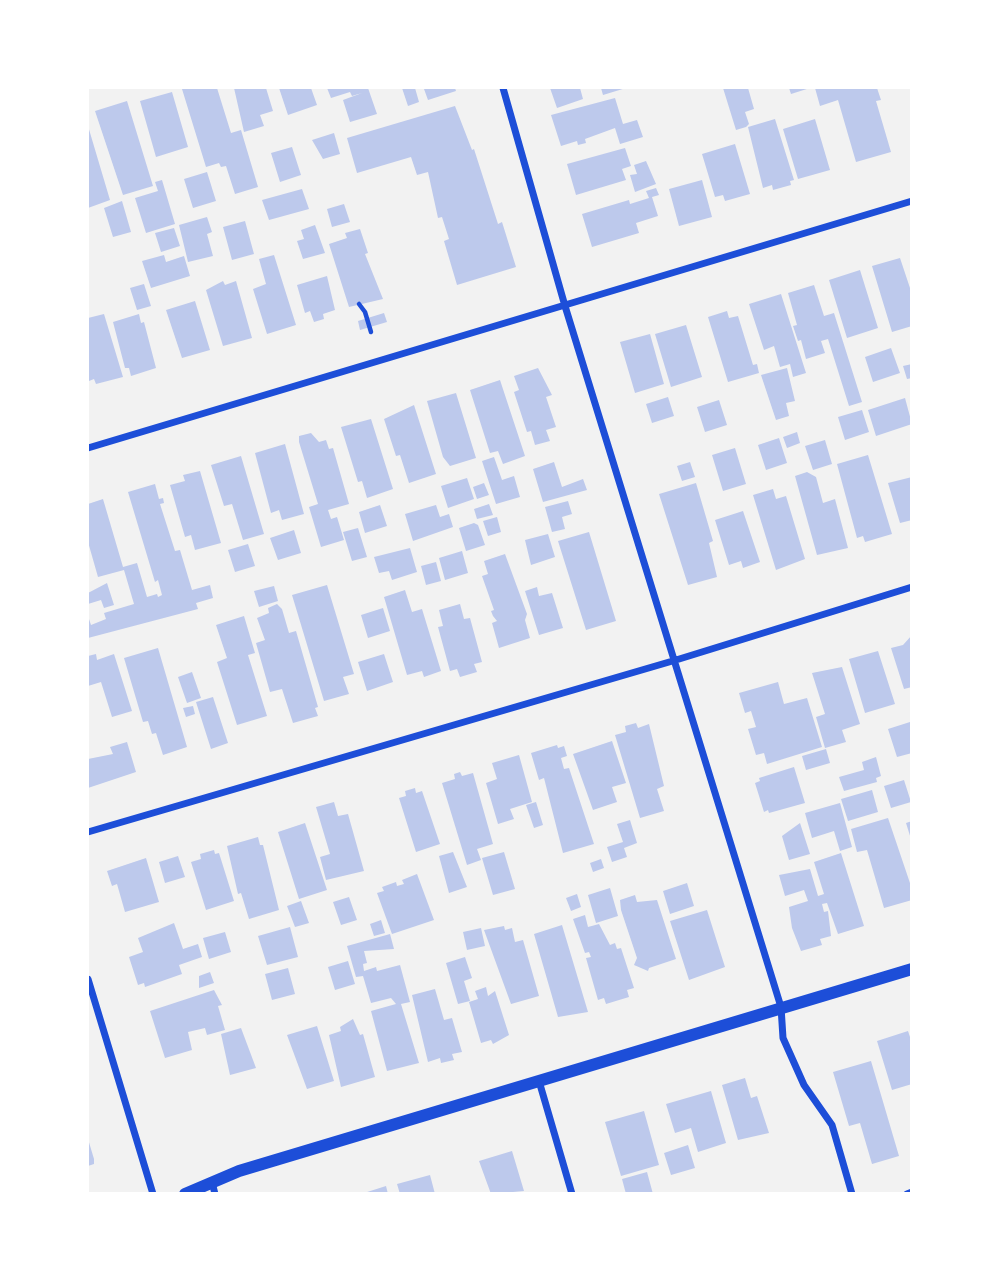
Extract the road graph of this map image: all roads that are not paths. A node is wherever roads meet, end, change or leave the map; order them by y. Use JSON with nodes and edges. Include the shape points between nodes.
{"nodes":[{"id":1,"x":503,"y":88,"type":"edge"},
{"id":2,"x":912,"y":201,"type":"edge"},
{"id":3,"x":565,"y":306,"type":"junction"},
{"id":4,"x":88,"y":448,"type":"edge"},
{"id":5,"x":912,"y":587,"type":"edge"},
{"id":6,"x":676,"y":660,"type":"junction"},
{"id":7,"x":88,"y":832,"type":"edge"},
{"id":8,"x":912,"y":969,"type":"edge"},
{"id":9,"x":88,"y":979,"type":"edge"},
{"id":10,"x":781,"y":1007,"type":"junction"},
{"id":11,"x":539,"y":1080,"type":"junction"},
{"id":12,"x":214,"y":1188,"type":"edge"},
{"id":13,"x":153,"y":1194,"type":"edge"},
{"id":14,"x":185,"y":1194,"type":"edge"},
{"id":15,"x":572,"y":1194,"type":"edge"},
{"id":16,"x":852,"y":1194,"type":"edge"}],
"edges":[{"from":1,"to":3,"type":"street"},
{"from":2,"to":3,"type":"street"},
{"from":3,"to":4,"type":"street"},
{"from":3,"to":6,"type":"street"},
{"from":5,"to":6,"type":"street"},
{"from":6,"to":7,"type":"street"},
{"from":6,"to":10,"type":"street"},
{"from":8,"to":10,"type":"street"},
{"from":9,"to":13,"type":"street"},
{"from":10,"to":11,"type":"street"},
{"from":10,"to":16,"type":"street","via":[[783,1038],[804,1085],[832,1125]]},
{"from":11,"to":12,"type":"street","via":[[239,1171]]},
{"from":11,"to":15,"type":"street"},
{"from":12,"to":14,"type":"street"}]}
